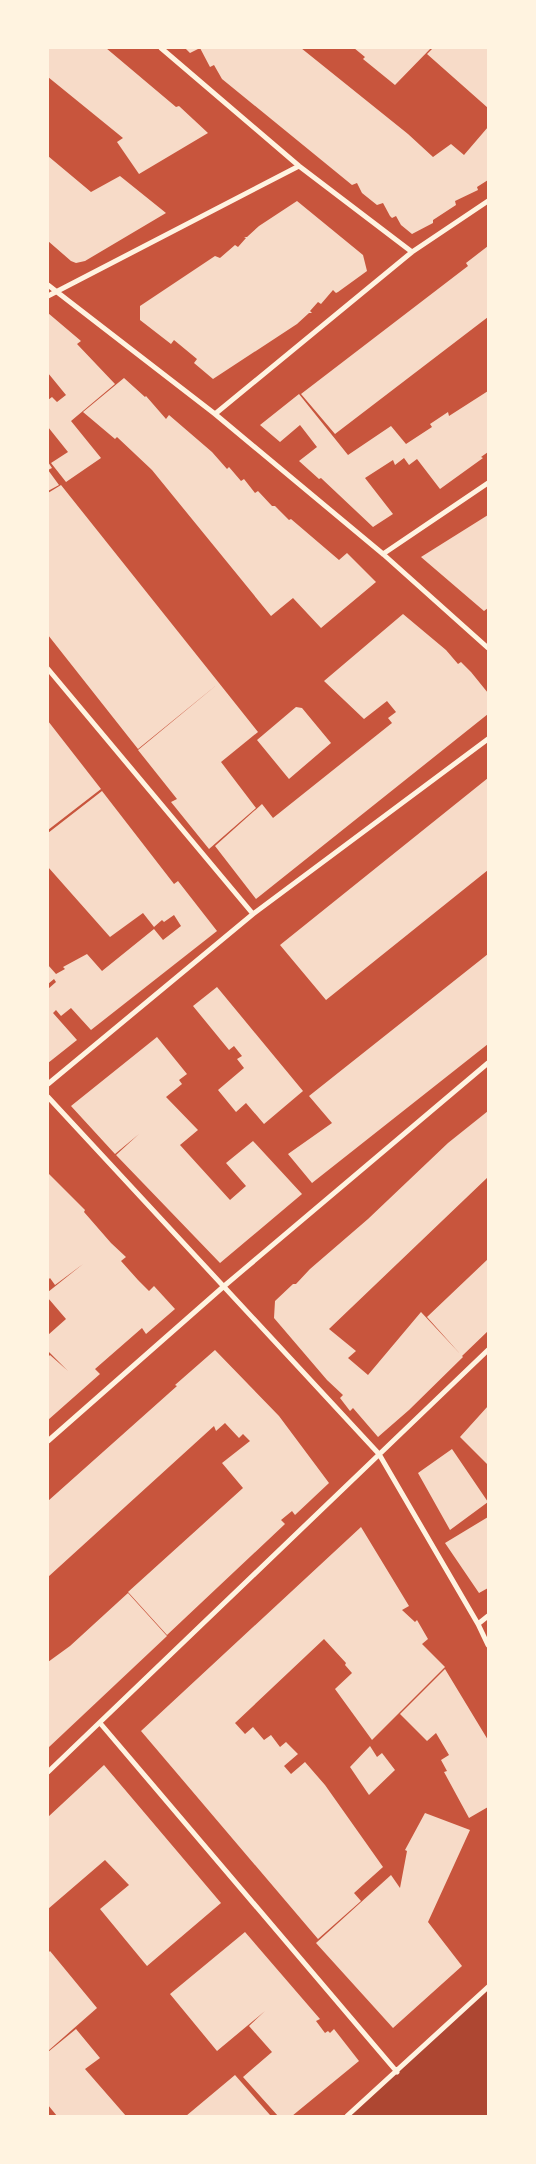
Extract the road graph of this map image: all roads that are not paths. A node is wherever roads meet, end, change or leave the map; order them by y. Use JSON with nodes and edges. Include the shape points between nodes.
{"nodes":[{"id":1,"x":161,"y":48,"type":"edge"},
{"id":2,"x":298,"y":166,"type":"junction"},
{"id":3,"x":488,"y":201,"type":"edge"},
{"id":4,"x":412,"y":252,"type":"junction"},
{"id":5,"x":48,"y":285,"type":"edge"},
{"id":6,"x":55,"y":291,"type":"junction"},
{"id":7,"x":48,"y":296,"type":"edge"},
{"id":8,"x":215,"y":414,"type":"junction"},
{"id":9,"x":488,"y":483,"type":"edge"},
{"id":10,"x":383,"y":554,"type":"junction"},
{"id":11,"x":488,"y":648,"type":"edge"},
{"id":12,"x":48,"y":669,"type":"edge"},
{"id":13,"x":488,"y":739,"type":"edge"},
{"id":14,"x":253,"y":914,"type":"junction"},
{"id":15,"x":488,"y":1063,"type":"edge"},
{"id":16,"x":48,"y":1084,"type":"edge"},
{"id":17,"x":48,"y":1097,"type":"edge"},
{"id":18,"x":223,"y":1287,"type":"junction"},
{"id":19,"x":488,"y":1350,"type":"edge"},
{"id":20,"x":48,"y":1441,"type":"edge"},
{"id":21,"x":379,"y":1454,"type":"junction"},
{"id":22,"x":488,"y":1616,"type":"edge"},
{"id":23,"x":478,"y":1624,"type":"junction"},
{"id":24,"x":488,"y":1645,"type":"edge"},
{"id":25,"x":100,"y":1723,"type":"junction"},
{"id":26,"x":48,"y":1772,"type":"edge"},
{"id":27,"x":488,"y":1988,"type":"edge"},
{"id":28,"x":397,"y":2072,"type":"junction"},
{"id":29,"x":347,"y":2116,"type":"edge"}],
"edges":[{"from":1,"to":2,"type":"street"},
{"from":2,"to":4,"type":"street"},
{"from":2,"to":6,"type":"street"},
{"from":3,"to":4,"type":"street"},
{"from":4,"to":8,"type":"street"},
{"from":5,"to":6,"type":"street"},
{"from":6,"to":7,"type":"street"},
{"from":6,"to":8,"type":"street"},
{"from":8,"to":10,"type":"street"},
{"from":9,"to":10,"type":"street"},
{"from":10,"to":11,"type":"street"},
{"from":12,"to":14,"type":"street"},
{"from":13,"to":14,"type":"street"},
{"from":14,"to":16,"type":"street"},
{"from":15,"to":18,"type":"street"},
{"from":17,"to":18,"type":"street"},
{"from":18,"to":20,"type":"street"},
{"from":18,"to":21,"type":"street"},
{"from":19,"to":21,"type":"street"},
{"from":21,"to":23,"type":"street"},
{"from":21,"to":25,"type":"street"},
{"from":22,"to":23,"type":"street"},
{"from":23,"to":24,"type":"street"},
{"from":25,"to":26,"type":"street"},
{"from":25,"to":28,"type":"street"},
{"from":27,"to":28,"type":"street"},
{"from":28,"to":29,"type":"street"}]}
